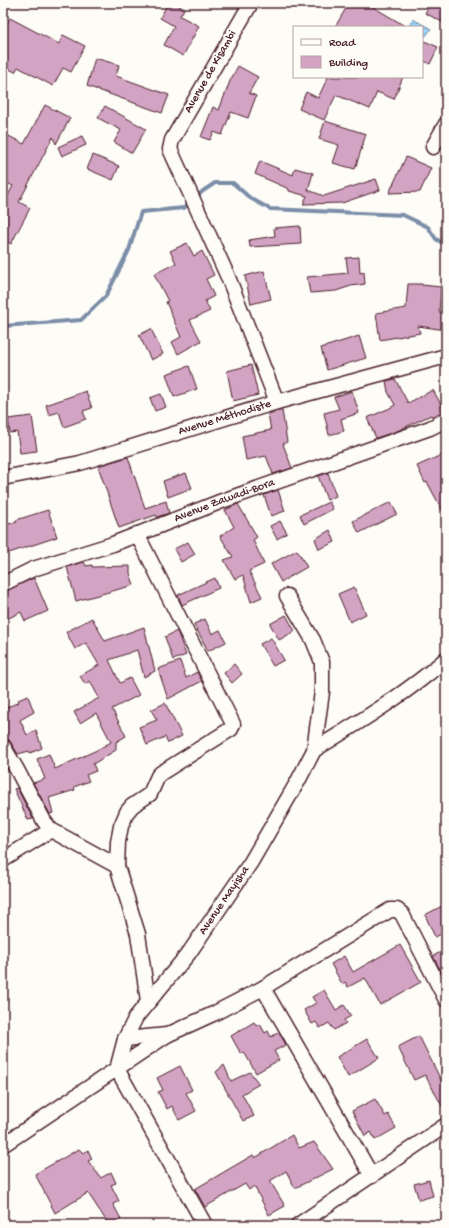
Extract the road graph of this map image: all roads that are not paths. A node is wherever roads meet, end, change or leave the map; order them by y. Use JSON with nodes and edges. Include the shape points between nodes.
{"nodes":[{"id":1,"x":251,"y":3,"type":"edge"},
{"id":2,"x":446,"y":124,"type":"edge"},
{"id":3,"x":433,"y":147,"type":"dead end"},
{"id":4,"x":446,"y":356,"type":"edge"},
{"id":5,"x":277,"y":402,"type":"junction"},
{"id":6,"x":446,"y":420,"type":"edge"},
{"id":7,"x":3,"y":478,"type":"edge"},
{"id":8,"x":137,"y":534,"type":"junction"},
{"id":9,"x":3,"y":584,"type":"edge"},
{"id":10,"x":287,"y":596,"type":"dead end"},
{"id":11,"x":446,"y":659,"type":"edge"},
{"id":12,"x":3,"y":746,"type":"edge"},
{"id":13,"x":314,"y":750,"type":"junction"},
{"id":14,"x":51,"y":830,"type":"junction"},
{"id":15,"x":3,"y":860,"type":"edge"},
{"id":16,"x":117,"y":866,"type":"junction"},
{"id":17,"x":263,"y":988,"type":"junction"},
{"id":18,"x":446,"y":1000,"type":"edge"},
{"id":19,"x":148,"y":1001,"type":"junction"},
{"id":20,"x":167,"y":1035,"type":"junction"},
{"id":21,"x":126,"y":1039,"type":"junction"},
{"id":22,"x":117,"y":1069,"type":"junction"},
{"id":23,"x":446,"y":1125,"type":"edge"},
{"id":24,"x":3,"y":1145,"type":"edge"},
{"id":25,"x":372,"y":1176,"type":"junction"},
{"id":26,"x":205,"y":1225,"type":"edge"},
{"id":27,"x":298,"y":1225,"type":"edge"}],
"edges":[{"from":1,"to":5,"type":"street","name":"Avenue de Kisambi","via":[[172,140],[170,149],[228,277]]},
{"from":2,"to":3,"type":"street"},
{"from":4,"to":5,"type":"street","name":"Avenue Méthodiste"},
{"from":5,"to":7,"type":"street","name":"Avenue Méthodiste","via":[[80,463]]},
{"from":6,"to":8,"type":"street","name":"Avenue Zawadi-Bora"},
{"from":8,"to":9,"type":"street","name":"Avenue Zawadi-Bora","via":[[33,569]]},
{"from":8,"to":16,"type":"street","via":[[233,724],[231,729],[166,769],[158,776],[150,794],[127,812],[119,835]]},
{"from":10,"to":13,"type":"street","name":"Avenue Mayisha","via":[[313,640],[322,662],[322,692]]},
{"from":11,"to":13,"type":"street","via":[[366,718]]},
{"from":12,"to":14,"type":"street"},
{"from":13,"to":19,"type":"street","name":"Avenue Mayisha","via":[[251,862],[189,953]]},
{"from":14,"to":15,"type":"street"},
{"from":14,"to":16,"type":"street"},
{"from":16,"to":19,"type":"street","via":[[138,934]]},
{"from":17,"to":18,"type":"street","via":[[390,910],[397,910],[402,914]]},
{"from":17,"to":20,"type":"street"},
{"from":17,"to":25,"type":"street"},
{"from":19,"to":21,"type":"street","name":"Avenue Mayisha","via":[[136,1017]]},
{"from":20,"to":21,"type":"street"},
{"from":20,"to":22,"type":"street"},
{"from":21,"to":22,"type":"street","name":"Avenue Mayisha"},
{"from":22,"to":24,"type":"street"},
{"from":22,"to":26,"type":"street"},
{"from":23,"to":25,"type":"street"},
{"from":25,"to":27,"type":"street"}]}
